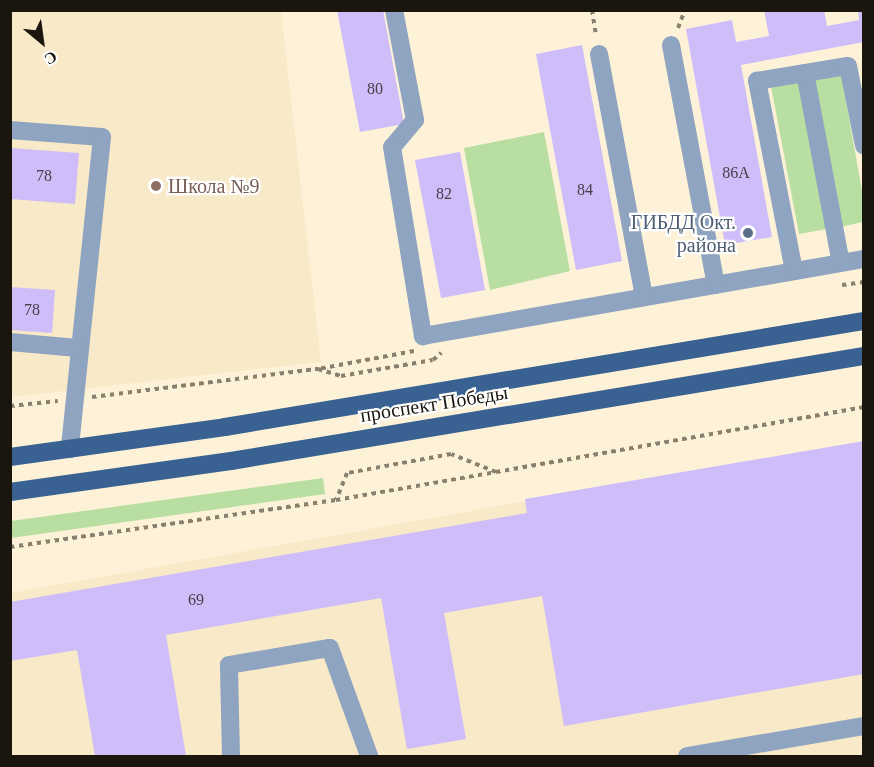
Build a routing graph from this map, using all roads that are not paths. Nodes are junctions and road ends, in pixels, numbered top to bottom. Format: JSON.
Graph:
{"nodes":[{"id":1,"x":394,"y":10,"type":"edge"},
{"id":2,"x":671,"y":45,"type":"dead end"},
{"id":3,"x":599,"y":54,"type":"road end"},
{"id":4,"x":805,"y":73,"type":"junction"},
{"id":5,"x":10,"y":130,"type":"edge"},
{"id":6,"x":864,"y":145,"type":"edge"},
{"id":7,"x":864,"y":259,"type":"edge"},
{"id":8,"x":841,"y":263,"type":"junction"},
{"id":9,"x":794,"y":271,"type":"junction"},
{"id":10,"x":716,"y":285,"type":"junction"},
{"id":11,"x":644,"y":297,"type":"junction"},
{"id":12,"x":864,"y":321,"type":"edge"},
{"id":13,"x":10,"y":342,"type":"edge"},
{"id":14,"x":78,"y":348,"type":"junction"},
{"id":15,"x":864,"y":356,"type":"edge"},
{"id":16,"x":70,"y":449,"type":"junction"},
{"id":17,"x":10,"y":457,"type":"edge"},
{"id":18,"x":10,"y":492,"type":"edge"},
{"id":19,"x":864,"y":726,"type":"edge"},
{"id":20,"x":231,"y":756,"type":"edge"},
{"id":21,"x":369,"y":756,"type":"edge"},
{"id":22,"x":687,"y":756,"type":"edge"}],
"edges":[{"from":1,"to":11,"type":"lane"},
{"from":2,"to":10,"type":"lane"},
{"from":3,"to":11,"type":"lane"},
{"from":4,"to":6,"type":"lane"},
{"from":4,"to":8,"type":"lane"},
{"from":4,"to":9,"type":"lane"},
{"from":5,"to":14,"type":"lane"},
{"from":7,"to":8,"type":"lane"},
{"from":8,"to":9,"type":"lane"},
{"from":9,"to":10,"type":"lane"},
{"from":10,"to":11,"type":"lane"},
{"from":12,"to":16,"type":"main road","name":"проспект Победы"},
{"from":13,"to":14,"type":"lane"},
{"from":14,"to":16,"type":"lane"},
{"from":15,"to":18,"type":"main road","name":"проспект Победы"},
{"from":16,"to":17,"type":"main road","name":"проспект Победы"},
{"from":19,"to":22,"type":"lane"},
{"from":20,"to":21,"type":"lane"}]}
